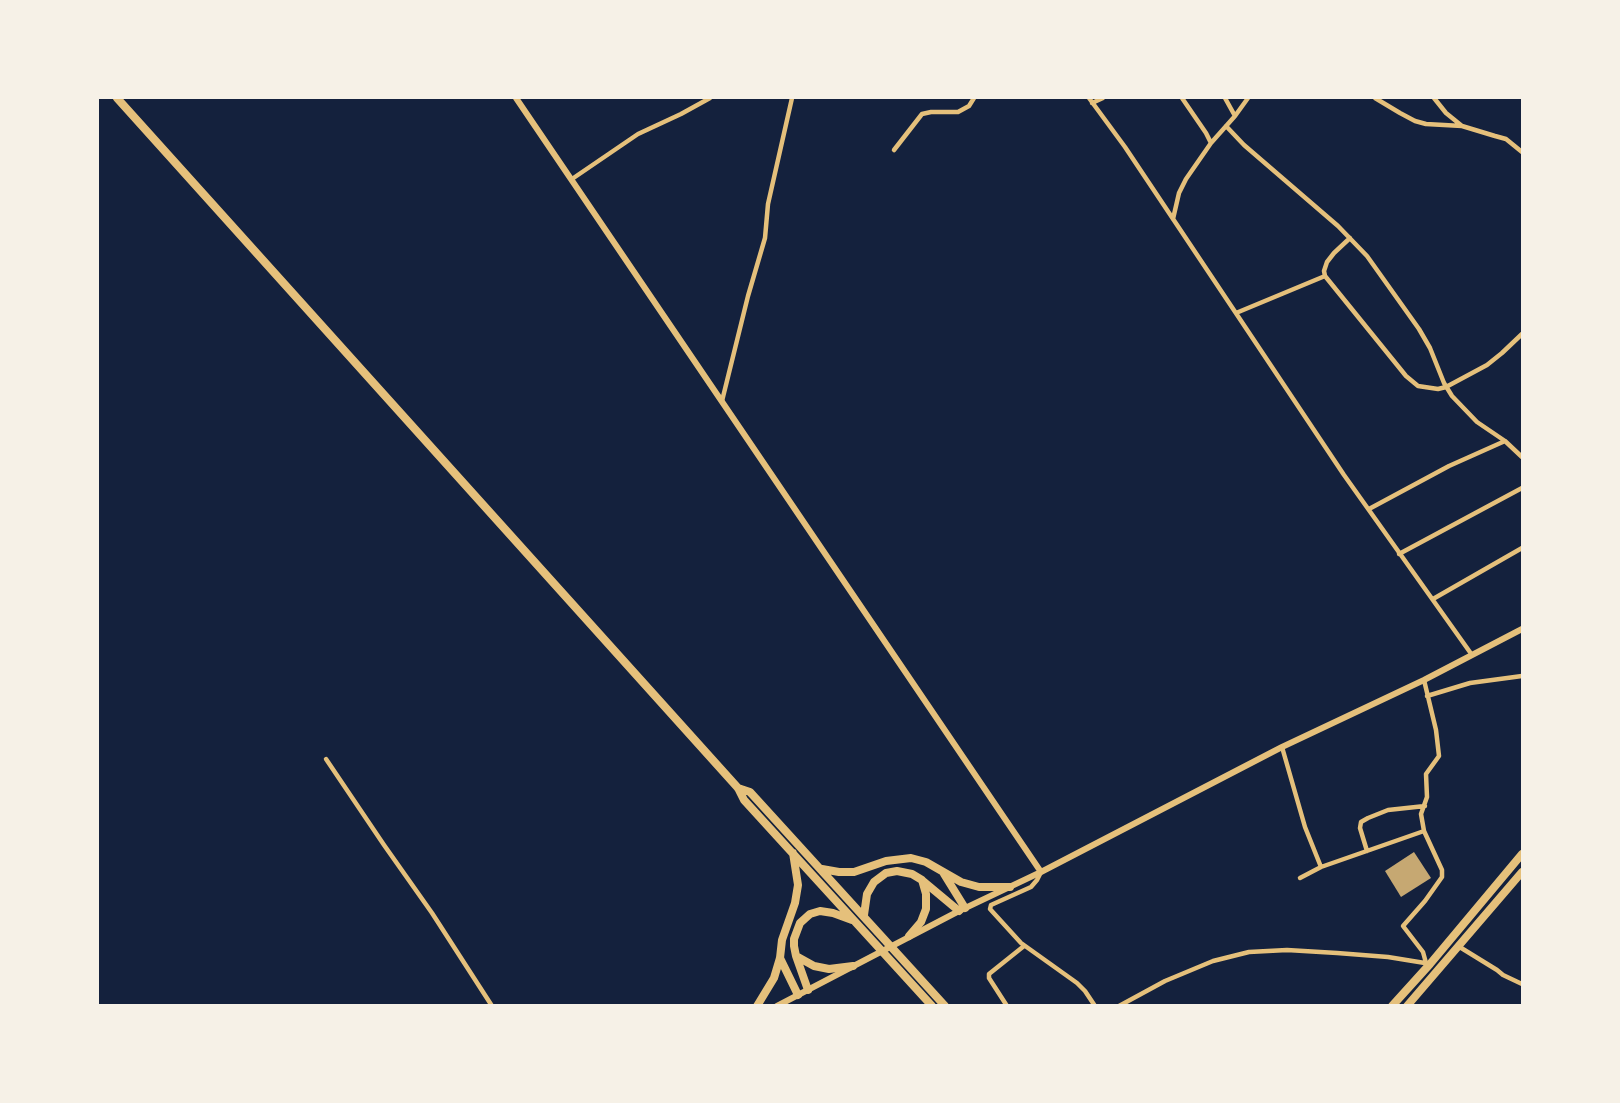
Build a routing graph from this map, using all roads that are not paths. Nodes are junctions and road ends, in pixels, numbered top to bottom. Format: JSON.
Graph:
{"nodes":[{"id":1,"x":117,"y":98,"type":"edge"},
{"id":2,"x":516,"y":98,"type":"edge"},
{"id":3,"x":710,"y":98,"type":"edge"},
{"id":4,"x":792,"y":98,"type":"edge"},
{"id":5,"x":974,"y":98,"type":"edge"},
{"id":6,"x":1089,"y":98,"type":"edge"},
{"id":7,"x":1103,"y":98,"type":"edge"},
{"id":8,"x":1182,"y":98,"type":"edge"},
{"id":9,"x":1225,"y":98,"type":"edge"},
{"id":10,"x":1248,"y":98,"type":"edge"},
{"id":11,"x":1375,"y":98,"type":"edge"},
{"id":12,"x":1434,"y":98,"type":"edge"},
{"id":13,"x":1092,"y":103,"type":"junction"},
{"id":14,"x":1234,"y":116,"type":"junction"},
{"id":15,"x":1226,"y":126,"type":"junction"},
{"id":16,"x":1462,"y":126,"type":"junction"},
{"id":17,"x":1211,"y":143,"type":"junction"},
{"id":18,"x":894,"y":150,"type":"dead end"},
{"id":19,"x":1522,"y":152,"type":"edge"},
{"id":20,"x":572,"y":179,"type":"junction"},
{"id":21,"x":1173,"y":219,"type":"junction"},
{"id":22,"x":1350,"y":238,"type":"junction"},
{"id":23,"x":1325,"y":276,"type":"junction"},
{"id":24,"x":1236,"y":312,"type":"junction"},
{"id":25,"x":1522,"y":334,"type":"edge"},
{"id":26,"x":1446,"y":387,"type":"junction"},
{"id":27,"x":722,"y":401,"type":"junction"},
{"id":28,"x":1505,"y":441,"type":"junction"},
{"id":29,"x":1522,"y":456,"type":"edge"},
{"id":30,"x":1522,"y":488,"type":"edge"},
{"id":31,"x":1369,"y":509,"type":"junction"},
{"id":32,"x":1522,"y":548,"type":"edge"},
{"id":33,"x":1399,"y":554,"type":"junction"},
{"id":34,"x":1433,"y":599,"type":"junction"},
{"id":35,"x":1522,"y":629,"type":"edge"},
{"id":36,"x":1472,"y":655,"type":"junction"},
{"id":37,"x":1522,"y":676,"type":"edge"},
{"id":38,"x":1424,"y":680,"type":"junction"},
{"id":39,"x":1427,"y":696,"type":"junction"},
{"id":40,"x":1282,"y":747,"type":"junction"},
{"id":41,"x":326,"y":759,"type":"dead end"},
{"id":42,"x":738,"y":788,"type":"junction"},
{"id":43,"x":1425,"y":806,"type":"junction"},
{"id":44,"x":1424,"y":831,"type":"junction"},
{"id":45,"x":1367,"y":851,"type":"junction"},
{"id":46,"x":793,"y":852,"type":"junction"},
{"id":47,"x":1522,"y":857,"type":"edge"},
{"id":48,"x":1321,"y":867,"type":"junction"},
{"id":49,"x":821,"y":868,"type":"junction"},
{"id":50,"x":1041,"y":872,"type":"junction"},
{"id":51,"x":1522,"y":872,"type":"edge"},
{"id":52,"x":944,"y":873,"type":"junction"},
{"id":53,"x":1300,"y":878,"type":"dead end"},
{"id":54,"x":922,"y":880,"type":"junction"},
{"id":55,"x":1010,"y":887,"type":"junction"},
{"id":56,"x":962,"y":910,"type":"junction"},
{"id":57,"x":864,"y":915,"type":"junction"},
{"id":58,"x":855,"y":921,"type":"junction"},
{"id":59,"x":909,"y":936,"type":"junction"},
{"id":60,"x":1024,"y":946,"type":"junction"},
{"id":61,"x":1458,"y":946,"type":"junction"},
{"id":62,"x":796,"y":956,"type":"junction"},
{"id":63,"x":780,"y":958,"type":"junction"},
{"id":64,"x":1428,"y":963,"type":"junction"},
{"id":65,"x":853,"y":966,"type":"junction"},
{"id":66,"x":1439,"y":968,"type":"junction"},
{"id":67,"x":1522,"y":984,"type":"edge"},
{"id":68,"x":808,"y":990,"type":"junction"},
{"id":69,"x":798,"y":995,"type":"junction"},
{"id":70,"x":492,"y":1005,"type":"edge"},
{"id":71,"x":757,"y":1005,"type":"edge"},
{"id":72,"x":777,"y":1005,"type":"edge"},
{"id":73,"x":932,"y":1005,"type":"edge"},
{"id":74,"x":945,"y":1005,"type":"edge"},
{"id":75,"x":1007,"y":1005,"type":"edge"},
{"id":76,"x":1095,"y":1005,"type":"edge"},
{"id":77,"x":1119,"y":1005,"type":"edge"},
{"id":78,"x":1392,"y":1005,"type":"edge"},
{"id":79,"x":1407,"y":1005,"type":"edge"}],
"edges":[{"from":1,"to":42,"type":"main road"},
{"from":2,"to":20,"type":"street"},
{"from":3,"to":20,"type":"street"},
{"from":4,"to":27,"type":"street"},
{"from":5,"to":18,"type":"street"},
{"from":6,"to":13,"type":"street"},
{"from":7,"to":13,"type":"street"},
{"from":8,"to":17,"type":"street"},
{"from":9,"to":14,"type":"street"},
{"from":10,"to":14,"type":"street"},
{"from":11,"to":16,"type":"street"},
{"from":12,"to":16,"type":"street"},
{"from":13,"to":21,"type":"street"},
{"from":14,"to":15,"type":"street"},
{"from":15,"to":17,"type":"street"},
{"from":15,"to":22,"type":"street"},
{"from":16,"to":19,"type":"street"},
{"from":17,"to":21,"type":"street"},
{"from":20,"to":27,"type":"street"},
{"from":21,"to":24,"type":"street"},
{"from":22,"to":23,"type":"street"},
{"from":22,"to":26,"type":"street"},
{"from":23,"to":24,"type":"street"},
{"from":23,"to":26,"type":"street"},
{"from":24,"to":31,"type":"street"},
{"from":25,"to":26,"type":"street"},
{"from":26,"to":28,"type":"street"},
{"from":27,"to":50,"type":"street"},
{"from":28,"to":29,"type":"street"},
{"from":28,"to":31,"type":"street"},
{"from":30,"to":33,"type":"street"},
{"from":31,"to":33,"type":"street"},
{"from":32,"to":34,"type":"street"},
{"from":33,"to":34,"type":"street"},
{"from":34,"to":36,"type":"street"},
{"from":35,"to":36,"type":"street"},
{"from":36,"to":38,"type":"street"},
{"from":37,"to":39,"type":"street"},
{"from":38,"to":39,"type":"street"},
{"from":38,"to":40,"type":"street"},
{"from":39,"to":43,"type":"street"},
{"from":40,"to":48,"type":"street"},
{"from":40,"to":50,"type":"street"},
{"from":41,"to":70,"type":"street"},
{"from":42,"to":46,"type":"main road"},
{"from":42,"to":49,"type":"main road"},
{"from":43,"to":44,"type":"street"},
{"from":43,"to":45,"type":"street"},
{"from":44,"to":45,"type":"street"},
{"from":44,"to":64,"type":"street"},
{"from":45,"to":48,"type":"street"},
{"from":46,"to":58,"type":"main road"},
{"from":46,"to":63,"type":"main road"},
{"from":47,"to":64,"type":"main road"},
{"from":48,"to":53,"type":"street"},
{"from":49,"to":52,"type":"main road"},
{"from":49,"to":57,"type":"main road"},
{"from":50,"to":55,"type":"street"},
{"from":50,"to":60,"type":"street"},
{"from":51,"to":61,"type":"main road"},
{"from":52,"to":55,"type":"main road"},
{"from":52,"to":56,"type":"main road"},
{"from":54,"to":56,"type":"main road"},
{"from":54,"to":57,"type":"main road"},
{"from":54,"to":59,"type":"main road"},
{"from":55,"to":56,"type":"street"},
{"from":56,"to":59,"type":"street"},
{"from":57,"to":74,"type":"main road"},
{"from":58,"to":62,"type":"main road"},
{"from":58,"to":73,"type":"main road"},
{"from":59,"to":65,"type":"street"},
{"from":60,"to":75,"type":"street"},
{"from":60,"to":76,"type":"street"},
{"from":61,"to":66,"type":"main road"},
{"from":61,"to":67,"type":"street"},
{"from":62,"to":65,"type":"main road"},
{"from":62,"to":68,"type":"main road"},
{"from":63,"to":69,"type":"main road"},
{"from":63,"to":71,"type":"main road"},
{"from":64,"to":66,"type":"street"},
{"from":64,"to":77,"type":"street"},
{"from":64,"to":78,"type":"main road"},
{"from":65,"to":68,"type":"street"},
{"from":66,"to":79,"type":"main road"},
{"from":68,"to":69,"type":"street"},
{"from":69,"to":72,"type":"street"}]}
